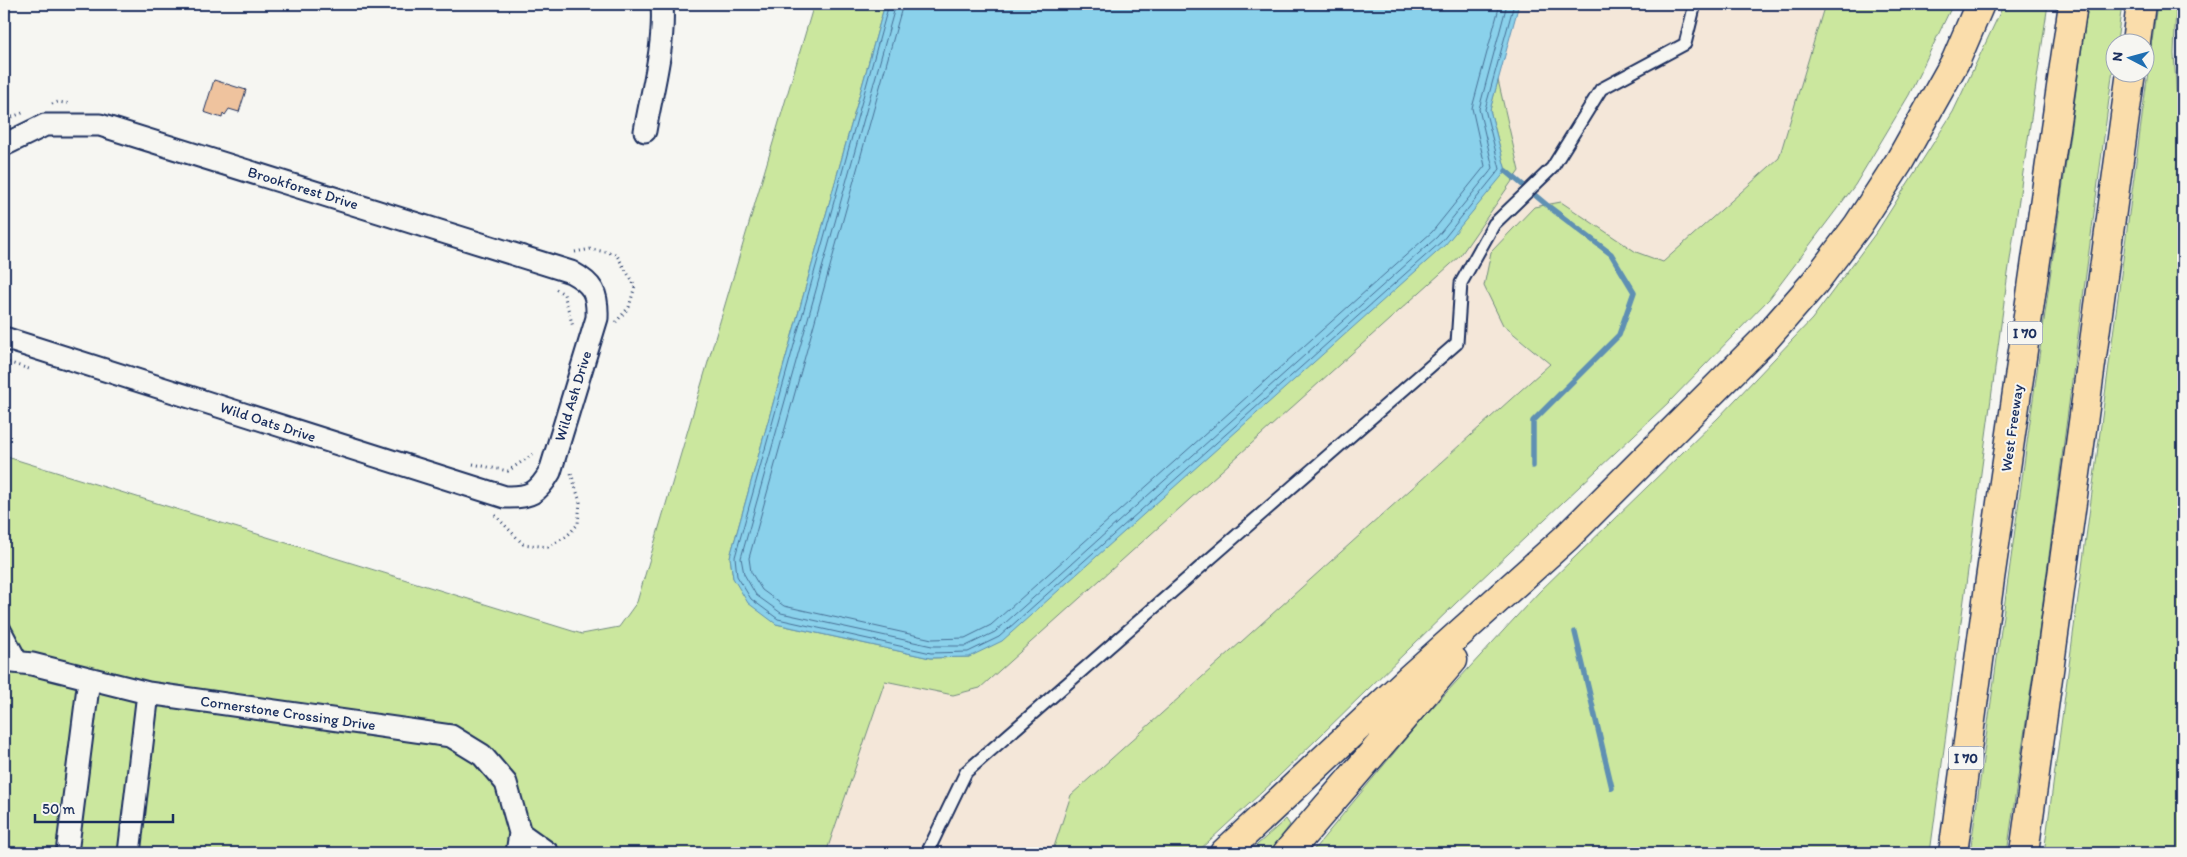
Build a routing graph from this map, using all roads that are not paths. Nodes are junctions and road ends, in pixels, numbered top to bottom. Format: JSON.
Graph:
{"nodes":[{"id":1,"x":662,"y":4,"type":"edge"},
{"id":2,"x":1695,"y":4,"type":"edge"},
{"id":3,"x":1980,"y":4,"type":"edge"},
{"id":4,"x":2073,"y":4,"type":"edge"},
{"id":5,"x":2141,"y":4,"type":"edge"},
{"id":6,"x":2137,"y":32,"type":"edge"},
{"id":7,"x":2131,"y":82,"type":"edge"},
{"id":8,"x":644,"y":131,"type":"dead end"},
{"id":9,"x":4,"y":145,"type":"edge"},
{"id":10,"x":595,"y":292,"type":"joint"},
{"id":11,"x":4,"y":338,"type":"edge"},
{"id":12,"x":533,"y":494,"type":"joint"},
{"id":13,"x":1566,"y":538,"type":"junction"},
{"id":14,"x":4,"y":627,"type":"edge"},
{"id":15,"x":13,"y":662,"type":"edge"},
{"id":16,"x":89,"y":679,"type":"junction"},
{"id":17,"x":148,"y":693,"type":"junction"},
{"id":18,"x":518,"y":843,"type":"edge"},
{"id":19,"x":67,"y":853,"type":"edge"},
{"id":20,"x":129,"y":853,"type":"edge"},
{"id":21,"x":548,"y":853,"type":"edge"},
{"id":22,"x":927,"y":853,"type":"edge"},
{"id":23,"x":1224,"y":853,"type":"edge"},
{"id":24,"x":1287,"y":853,"type":"edge"},
{"id":25,"x":1953,"y":853,"type":"edge"},
{"id":26,"x":2024,"y":853,"type":"edge"}],
"edges":[{"from":1,"to":8,"type":"street"},
{"from":2,"to":22,"type":"lane"},
{"from":3,"to":13,"type":"highway"},
{"from":4,"to":25,"type":"highway","name":"West Freeway","number":"I 70"},
{"from":5,"to":6,"type":"highway"},
{"from":7,"to":26,"type":"highway"},
{"from":9,"to":10,"type":"street","name":"Brookforest Drive"},
{"from":10,"to":12,"type":"street","name":"Wild Ash Drive"},
{"from":11,"to":12,"type":"street","name":"Wild Oats Drive"},
{"from":13,"to":23,"type":"highway"},
{"from":13,"to":24,"type":"highway"},
{"from":14,"to":15,"type":"lane"},
{"from":15,"to":16,"type":"street","name":"Cornerstone Crossing Drive"},
{"from":16,"to":17,"type":"street","name":"Cornerstone Crossing Drive"},
{"from":16,"to":19,"type":"street"},
{"from":17,"to":18,"type":"street","name":"Cornerstone Crossing Drive"},
{"from":17,"to":20,"type":"street"},
{"from":18,"to":21,"type":"street","name":"Cornerstone Crossing Drive"}]}
